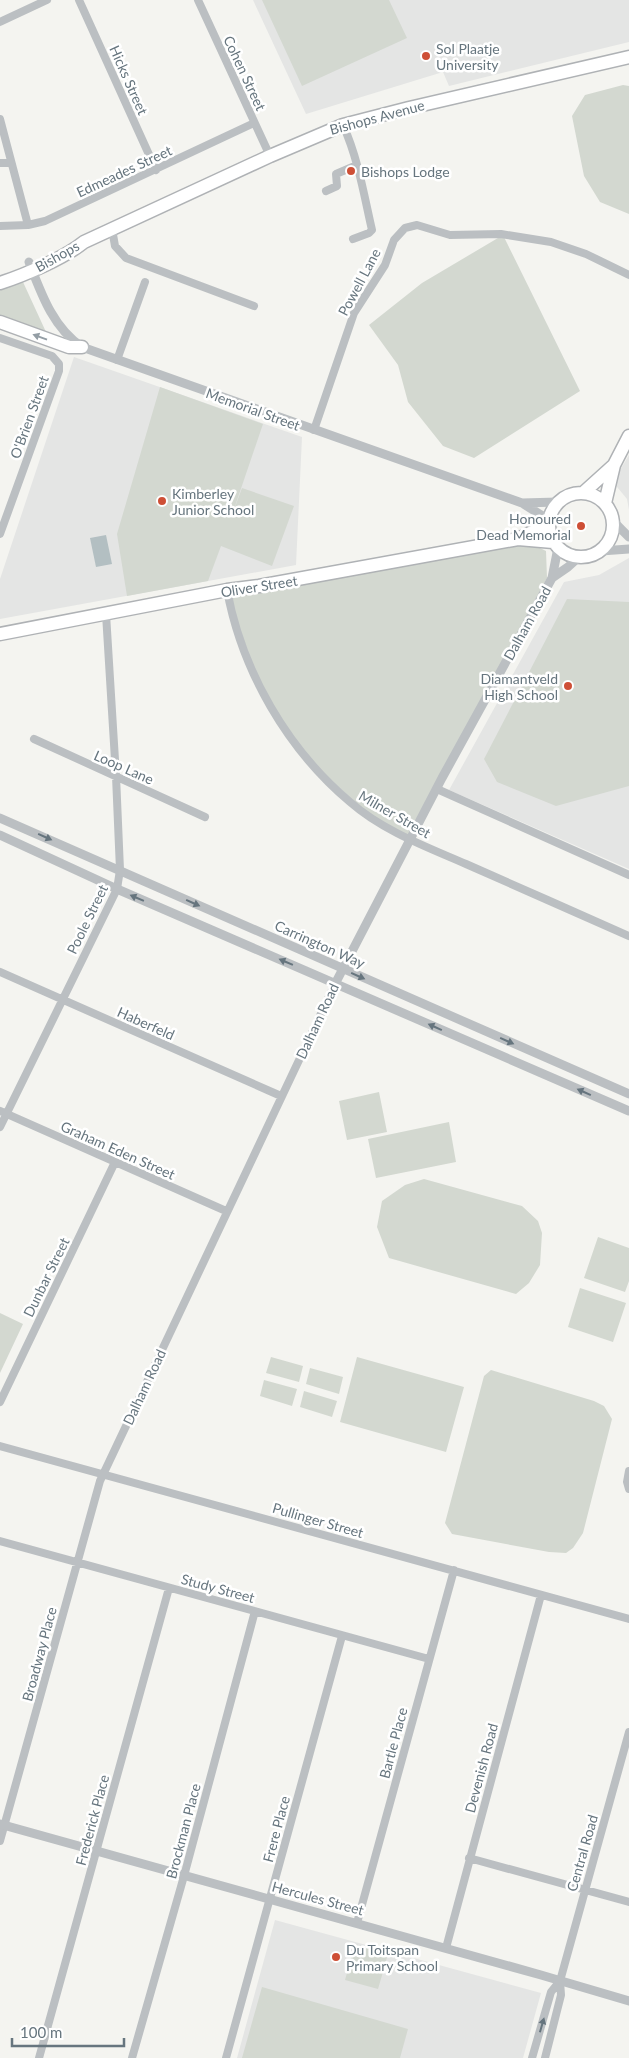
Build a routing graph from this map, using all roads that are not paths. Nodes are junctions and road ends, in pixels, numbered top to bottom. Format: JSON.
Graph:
{"nodes":[{"id":1,"x":47,"y":0,"type":"edge"},
{"id":2,"x":79,"y":0,"type":"edge"},
{"id":3,"x":198,"y":0,"type":"edge"},
{"id":4,"x":0,"y":22,"type":"edge"},
{"id":5,"x":629,"y":57,"type":"edge"},
{"id":6,"x":0,"y":119,"type":"edge"},
{"id":7,"x":254,"y":123,"type":"junction"},
{"id":8,"x":343,"y":125,"type":"junction"},
{"id":9,"x":270,"y":156,"type":"junction"},
{"id":10,"x":11,"y":162,"type":"junction"},
{"id":11,"x":0,"y":163,"type":"edge"},
{"id":12,"x":357,"y":165,"type":"junction"},
{"id":13,"x":156,"y":170,"type":"junction"},
{"id":14,"x":326,"y":192,"type":"dead end"},
{"id":15,"x":28,"y":225,"type":"junction"},
{"id":16,"x":0,"y":226,"type":"edge"},
{"id":17,"x":112,"y":229,"type":"junction"},
{"id":18,"x":353,"y":239,"type":"dead end"},
{"id":19,"x":84,"y":242,"type":"joint"},
{"id":20,"x":25,"y":268,"type":"junction"},
{"id":21,"x":0,"y":274,"type":"edge"},
{"id":22,"x":629,"y":275,"type":"edge"},
{"id":23,"x":145,"y":282,"type":"dead end"},
{"id":24,"x":0,"y":283,"type":"edge"},
{"id":25,"x":254,"y":306,"type":"dead end"},
{"id":26,"x":0,"y":322,"type":"edge"},
{"id":27,"x":0,"y":338,"type":"edge"},
{"id":28,"x":82,"y":347,"type":"junction"},
{"id":29,"x":117,"y":360,"type":"junction"},
{"id":30,"x":314,"y":430,"type":"junction"},
{"id":31,"x":629,"y":436,"type":"edge"},
{"id":32,"x":614,"y":465,"type":"junction"},
{"id":33,"x":583,"y":493,"type":"junction"},
{"id":34,"x":558,"y":502,"type":"junction"},
{"id":35,"x":522,"y":503,"type":"junction"},
{"id":36,"x":605,"y":503,"type":"junction"},
{"id":37,"x":613,"y":521,"type":"junction"},
{"id":38,"x":549,"y":522,"type":"junction"},
{"id":39,"x":0,"y":534,"type":"edge"},
{"id":40,"x":629,"y":537,"type":"edge"},
{"id":41,"x":518,"y":539,"type":"junction"},
{"id":42,"x":556,"y":545,"type":"junction"},
{"id":43,"x":629,"y":549,"type":"edge"},
{"id":44,"x":601,"y":551,"type":"junction"},
{"id":45,"x":578,"y":558,"type":"junction"},
{"id":46,"x":552,"y":578,"type":"junction"},
{"id":47,"x":227,"y":590,"type":"junction"},
{"id":48,"x":106,"y":614,"type":"junction"},
{"id":49,"x":0,"y":634,"type":"edge"},
{"id":50,"x":34,"y":739,"type":"dead end"},
{"id":51,"x":116,"y":776,"type":"junction"},
{"id":52,"x":437,"y":789,"type":"junction"},
{"id":53,"x":205,"y":817,"type":"dead end"},
{"id":54,"x":0,"y":818,"type":"edge"},
{"id":55,"x":0,"y":836,"type":"edge"},
{"id":56,"x":410,"y":840,"type":"junction"},
{"id":57,"x":120,"y":870,"type":"junction"},
{"id":58,"x":629,"y":875,"type":"edge"},
{"id":59,"x":118,"y":890,"type":"junction"},
{"id":60,"x":629,"y":936,"type":"edge"},
{"id":61,"x":342,"y":968,"type":"junction"},
{"id":62,"x":0,"y":972,"type":"edge"},
{"id":63,"x":335,"y":984,"type":"junction"},
{"id":64,"x":62,"y":999,"type":"junction"},
{"id":65,"x":629,"y":1094,"type":"edge"},
{"id":66,"x":281,"y":1096,"type":"junction"},
{"id":67,"x":629,"y":1111,"type":"edge"},
{"id":68,"x":3,"y":1112,"type":"edge"},
{"id":69,"x":0,"y":1127,"type":"edge"},
{"id":70,"x":115,"y":1162,"type":"junction"},
{"id":71,"x":226,"y":1212,"type":"junction"},
{"id":72,"x":0,"y":1402,"type":"edge"},
{"id":73,"x":0,"y":1446,"type":"edge"},
{"id":74,"x":629,"y":1472,"type":"edge"},
{"id":75,"x":103,"y":1474,"type":"junction"},
{"id":76,"x":629,"y":1489,"type":"edge"},
{"id":77,"x":0,"y":1541,"type":"edge"},
{"id":78,"x":77,"y":1561,"type":"junction"},
{"id":79,"x":454,"y":1570,"type":"junction"},
{"id":80,"x":169,"y":1588,"type":"junction"},
{"id":81,"x":541,"y":1595,"type":"junction"},
{"id":82,"x":255,"y":1611,"type":"junction"},
{"id":83,"x":629,"y":1619,"type":"edge"},
{"id":84,"x":342,"y":1636,"type":"junction"},
{"id":85,"x":429,"y":1658,"type":"junction"},
{"id":86,"x":629,"y":1732,"type":"edge"},
{"id":87,"x":2,"y":1824,"type":"edge"},
{"id":88,"x":0,"y":1841,"type":"edge"},
{"id":89,"x":97,"y":1851,"type":"junction"},
{"id":90,"x":469,"y":1858,"type":"junction"},
{"id":91,"x":184,"y":1876,"type":"junction"},
{"id":92,"x":585,"y":1890,"type":"junction"},
{"id":93,"x":270,"y":1899,"type":"junction"},
{"id":94,"x":629,"y":1902,"type":"edge"},
{"id":95,"x":357,"y":1923,"type":"junction"},
{"id":96,"x":446,"y":1948,"type":"junction"},
{"id":97,"x":560,"y":1981,"type":"junction"},
{"id":98,"x":629,"y":2001,"type":"edge"},
{"id":99,"x":135,"y":2057,"type":"edge"},
{"id":100,"x":39,"y":2058,"type":"edge"},
{"id":101,"x":226,"y":2058,"type":"edge"},
{"id":102,"x":532,"y":2058,"type":"edge"},
{"id":103,"x":545,"y":2058,"type":"edge"}],
"edges":[{"from":1,"to":4,"type":"street"},
{"from":2,"to":13,"type":"street","name":"Hicks Street"},
{"from":3,"to":7,"type":"street","name":"Cohen Street"},
{"from":5,"to":8,"type":"highway","name":"Bishops Avenue"},
{"from":6,"to":10,"type":"street"},
{"from":7,"to":9,"type":"street","name":"Cohen Street"},
{"from":7,"to":13,"type":"street","name":"Edmeades Street"},
{"from":8,"to":9,"type":"highway","name":"Bishops Avenue"},
{"from":8,"to":12,"type":"street"},
{"from":9,"to":17,"type":"highway","name":"Bishops Avenue"},
{"from":10,"to":11,"type":"street"},
{"from":10,"to":15,"type":"street"},
{"from":12,"to":14,"type":"street"},
{"from":12,"to":18,"type":"street"},
{"from":13,"to":15,"type":"street","name":"Edmeades Street"},
{"from":15,"to":16,"type":"street","name":"Edmeades Street"},
{"from":17,"to":19,"type":"highway","name":"Bishops Avenue"},
{"from":17,"to":25,"type":"street"},
{"from":19,"to":20,"type":"highway","name":"Bishops"},
{"from":20,"to":21,"type":"highway"},
{"from":20,"to":24,"type":"highway"},
{"from":20,"to":28,"type":"street","name":"Memorial Street"},
{"from":22,"to":30,"type":"street","name":"Powell Lane"},
{"from":23,"to":29,"type":"street"},
{"from":28,"to":26,"type":"highway","one_way":true},
{"from":27,"to":39,"type":"street","name":"O'Brien Street"},
{"from":28,"to":29,"type":"street","name":"Memorial Street"},
{"from":29,"to":30,"type":"street","name":"Memorial Street"},
{"from":30,"to":35,"type":"street","name":"Memorial Street"},
{"from":31,"to":32,"type":"highway"},
{"from":32,"to":33,"type":"highway"},
{"from":32,"to":36,"type":"highway"},
{"from":33,"to":34,"type":"highway"},
{"from":33,"to":36,"type":"highway"},
{"from":34,"to":35,"type":"street","name":"Memorial Street"},
{"from":34,"to":38,"type":"highway"},
{"from":35,"to":38,"type":"street","name":"Memorial Street"},
{"from":36,"to":37,"type":"highway"},
{"from":37,"to":40,"type":"street"},
{"from":37,"to":44,"type":"highway"},
{"from":38,"to":41,"type":"highway","name":"Oliver Street"},
{"from":38,"to":42,"type":"highway"},
{"from":41,"to":42,"type":"highway","name":"Oliver Street"},
{"from":41,"to":47,"type":"highway","name":"Oliver Street"},
{"from":42,"to":45,"type":"highway"},
{"from":42,"to":46,"type":"street","name":"Dalham Road"},
{"from":43,"to":44,"type":"street"},
{"from":44,"to":45,"type":"highway"},
{"from":45,"to":46,"type":"street","name":"Dalham Road"},
{"from":46,"to":52,"type":"street","name":"Dalham Road"},
{"from":47,"to":48,"type":"highway","name":"Oliver Street"},
{"from":47,"to":56,"type":"street","name":"Milner Street"},
{"from":48,"to":49,"type":"highway","name":"Oliver Street"},
{"from":48,"to":51,"type":"street","name":"Poole Street"},
{"from":50,"to":51,"type":"street","name":"Loop Lane"},
{"from":51,"to":53,"type":"street","name":"Loop Lane"},
{"from":51,"to":57,"type":"street","name":"Poole Street"},
{"from":52,"to":56,"type":"street","name":"Dalham Road"},
{"from":52,"to":58,"type":"street"},
{"from":54,"to":57,"type":"street","name":"Carrington Way","one_way":true},
{"from":55,"to":59,"type":"street"},
{"from":56,"to":60,"type":"street","name":"Milner Street"},
{"from":56,"to":61,"type":"street","name":"Dalham Road"},
{"from":57,"to":59,"type":"street","name":"Poole Street"},
{"from":57,"to":61,"type":"street","name":"Carrington Way","one_way":true},
{"from":63,"to":59,"type":"street","one_way":true},
{"from":59,"to":64,"type":"street","name":"Poole Street"},
{"from":61,"to":63,"type":"street","name":"Dalham Road"},
{"from":61,"to":65,"type":"street","name":"Carrington Way","one_way":true},
{"from":62,"to":64,"type":"street","name":"Haberfeld"},
{"from":63,"to":66,"type":"street","name":"Dalham Road"},
{"from":67,"to":63,"type":"street","one_way":true},
{"from":64,"to":66,"type":"street","name":"Haberfeld"},
{"from":64,"to":68,"type":"street","name":"Poole Street"},
{"from":66,"to":71,"type":"street","name":"Dalham Road"},
{"from":68,"to":69,"type":"street","name":"Poole Street"},
{"from":68,"to":70,"type":"street","name":"Graham Eden Street"},
{"from":70,"to":71,"type":"street","name":"Graham Eden Street"},
{"from":70,"to":72,"type":"street","name":"Dunbar Street"},
{"from":71,"to":75,"type":"street","name":"Dalham Road"},
{"from":73,"to":75,"type":"street","name":"Pullinger Street"},
{"from":74,"to":76,"type":"street"},
{"from":75,"to":78,"type":"street","name":"Broadway Place"},
{"from":75,"to":79,"type":"street","name":"Pullinger Street"},
{"from":77,"to":78,"type":"street","name":"Study Street"},
{"from":78,"to":80,"type":"street","name":"Study Street"},
{"from":78,"to":87,"type":"street","name":"Broadway Place"},
{"from":79,"to":81,"type":"street","name":"Pullinger Street"},
{"from":79,"to":85,"type":"street","name":"Bartle Place"},
{"from":80,"to":82,"type":"street","name":"Study Street"},
{"from":80,"to":89,"type":"street","name":"Frederick Place"},
{"from":81,"to":83,"type":"street","name":"Pullinger Street"},
{"from":81,"to":90,"type":"street","name":"Devenish Road"},
{"from":82,"to":84,"type":"street","name":"Study Street"},
{"from":82,"to":91,"type":"street","name":"Brockman Place"},
{"from":84,"to":85,"type":"street","name":"Study Street"},
{"from":84,"to":93,"type":"street","name":"Frere Place"},
{"from":85,"to":95,"type":"street","name":"Bartle Place"},
{"from":86,"to":92,"type":"street","name":"Central Road"},
{"from":87,"to":88,"type":"street","name":"Broadway Place"},
{"from":87,"to":89,"type":"street","name":"Hercules Street"},
{"from":89,"to":91,"type":"street","name":"Hercules Street"},
{"from":89,"to":100,"type":"street","name":"Frederick Place"},
{"from":90,"to":92,"type":"street"},
{"from":90,"to":96,"type":"street","name":"Devenish Road"},
{"from":91,"to":93,"type":"street","name":"Hercules Street"},
{"from":91,"to":99,"type":"street","name":"Brockman Place"},
{"from":92,"to":94,"type":"street"},
{"from":92,"to":97,"type":"street","name":"Central Road"},
{"from":93,"to":95,"type":"street","name":"Hercules Street"},
{"from":93,"to":101,"type":"street","name":"Frere Place"},
{"from":95,"to":96,"type":"street","name":"Hercules Street"},
{"from":96,"to":97,"type":"street","name":"Hercules Street"},
{"from":97,"to":98,"type":"street","name":"Hercules Street"},
{"from":102,"to":97,"type":"street","name":"Central Road","one_way":true},
{"from":97,"to":103,"type":"street","name":"Central Road"}]}
